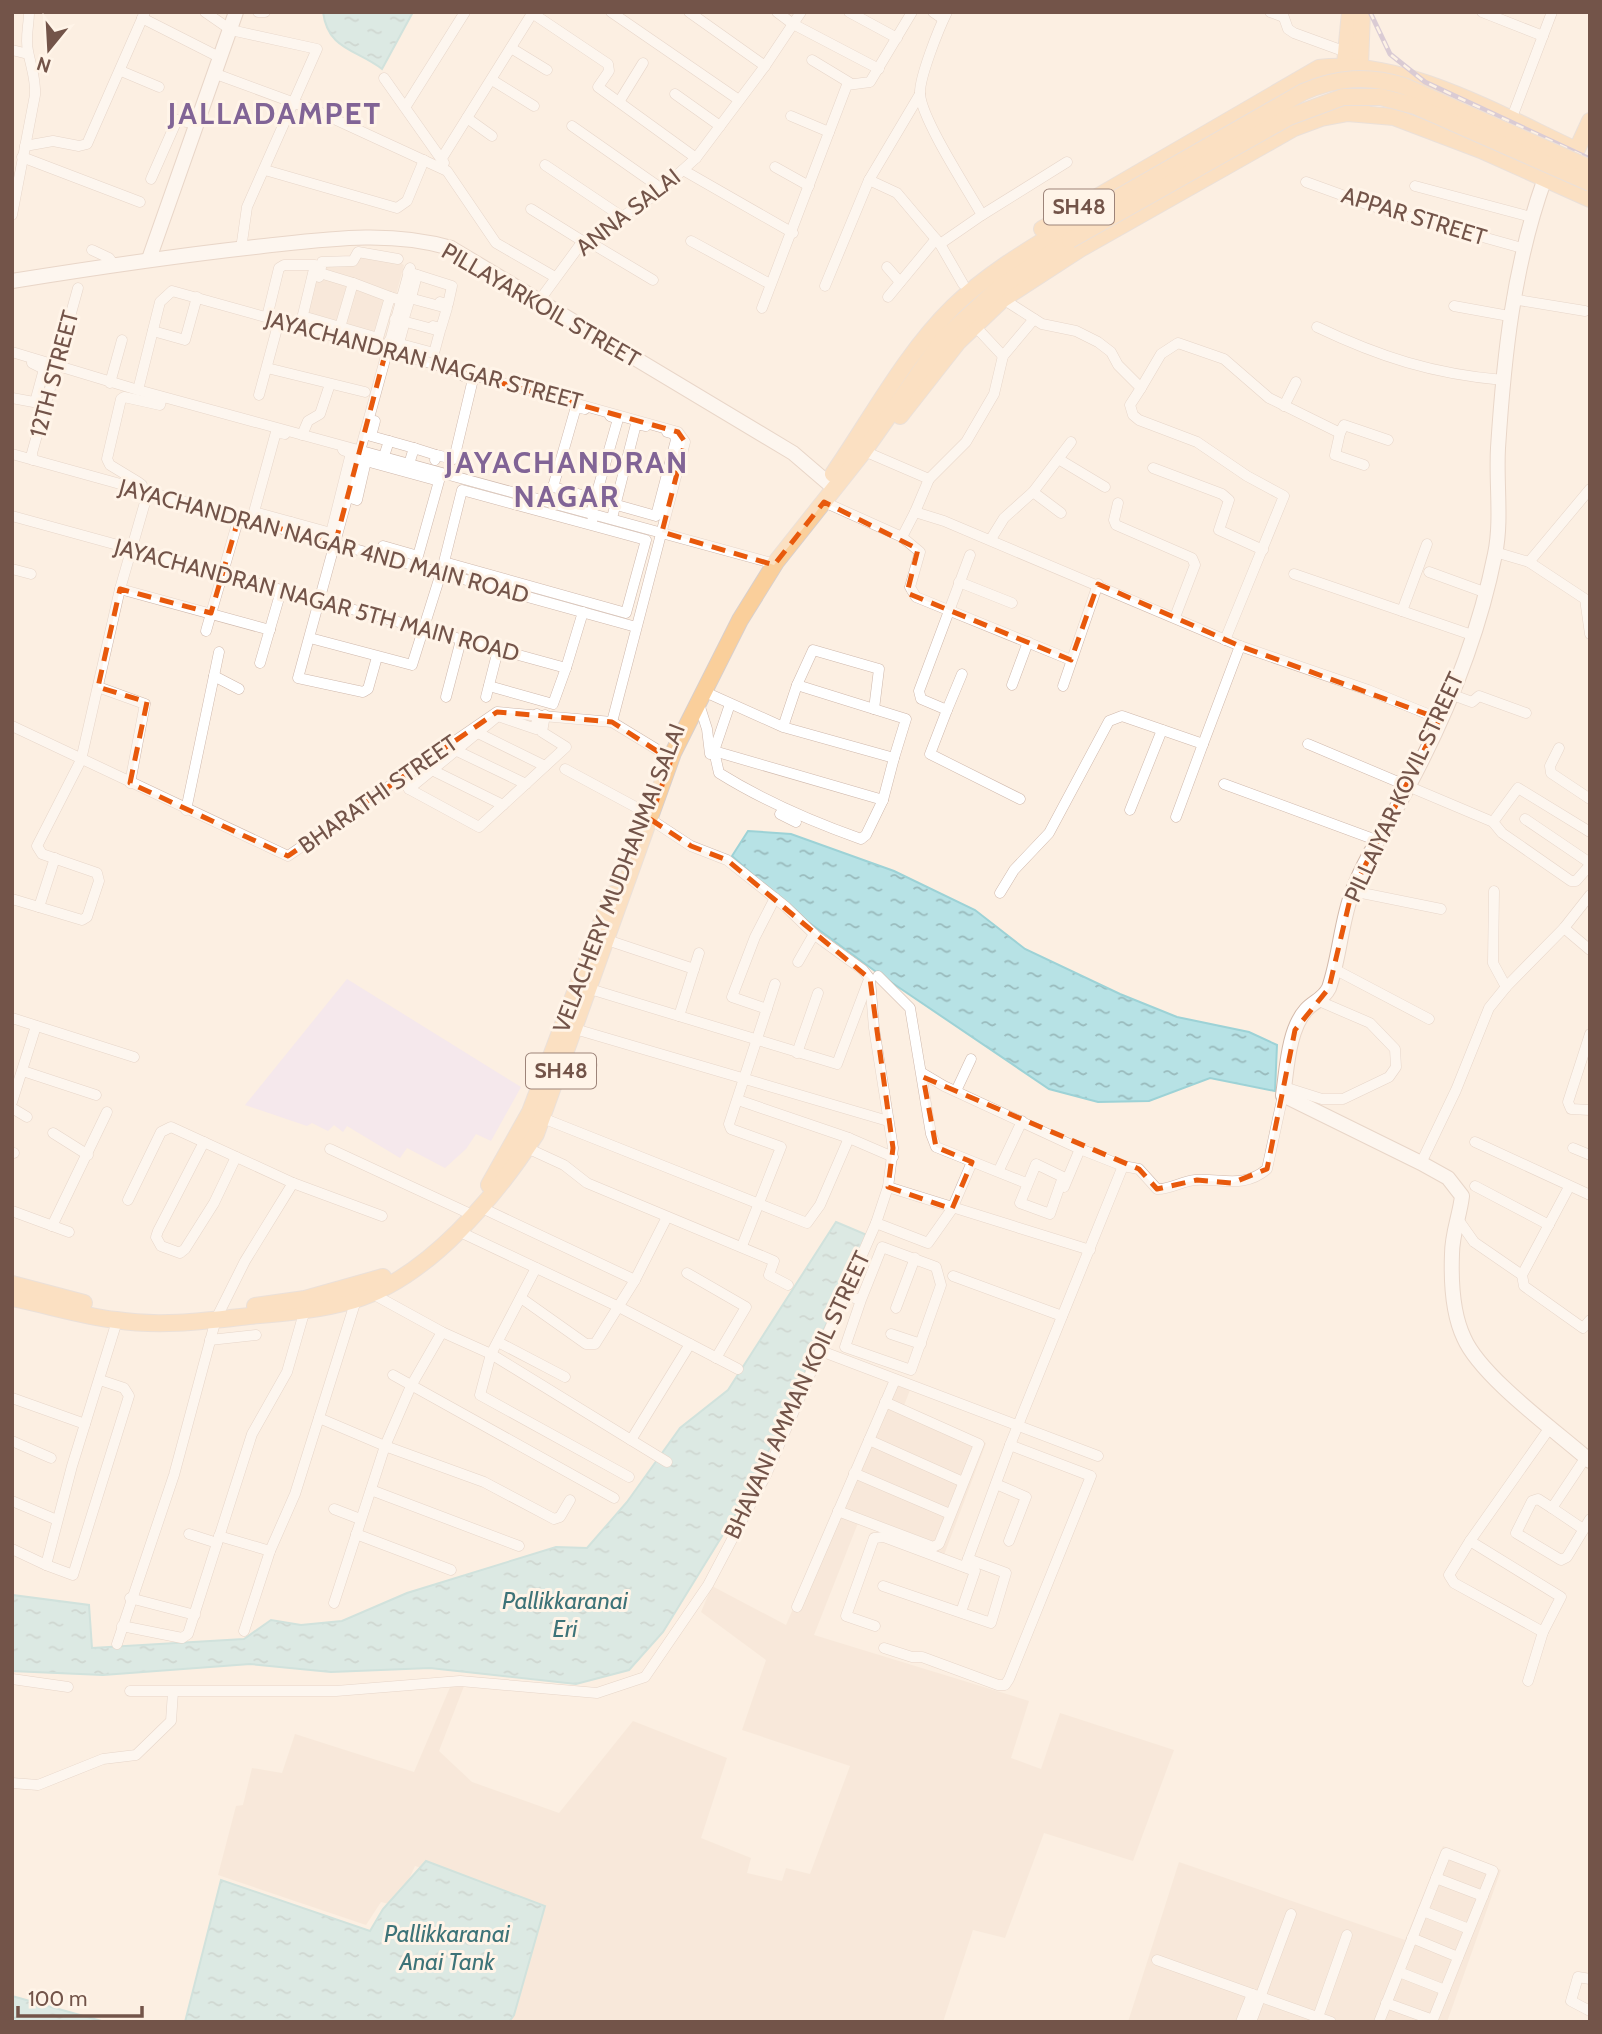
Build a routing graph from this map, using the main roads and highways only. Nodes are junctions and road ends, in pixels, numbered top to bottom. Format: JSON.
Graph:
{"nodes":[{"id":1,"x":1350,"y":12,"type":"edge"},
{"id":2,"x":1363,"y":12,"type":"edge"},
{"id":3,"x":1350,"y":61,"type":"junction"},
{"id":4,"x":1456,"y":97,"type":"junction"},
{"id":5,"x":1355,"y":113,"type":"junction"},
{"id":6,"x":1590,"y":121,"type":"edge"},
{"id":7,"x":1440,"y":134,"type":"junction"},
{"id":8,"x":1576,"y":150,"type":"junction"},
{"id":9,"x":1590,"y":167,"type":"edge"},
{"id":10,"x":1580,"y":190,"type":"edge"},
{"id":11,"x":1066,"y":234,"type":"junction"},
{"id":12,"x":871,"y":419,"type":"junction"},
{"id":13,"x":869,"y":444,"type":"junction"},
{"id":14,"x":844,"y":468,"type":"junction"},
{"id":15,"x":736,"y":618,"type":"junction"},
{"id":16,"x":667,"y":757,"type":"junction"},
{"id":17,"x":646,"y":815,"type":"junction"},
{"id":18,"x":536,"y":1115,"type":"junction"},
{"id":19,"x":12,"y":1284,"type":"edge"},
{"id":20,"x":12,"y":1298,"type":"edge"},
{"id":21,"x":306,"y":1305,"type":"junction"},
{"id":22,"x":219,"y":1315,"type":"junction"}],
"edges":[{"from":1,"to":3,"type":"main road"},
{"from":2,"to":3,"type":"main road"},
{"from":3,"to":4,"type":"main road","number":"SH48"},
{"from":3,"to":5,"type":"main road"},
{"from":3,"to":12,"type":"main road","number":"SH48"},
{"from":4,"to":7,"type":"main road"},
{"from":4,"to":8,"type":"main road","number":"SH48"},
{"from":5,"to":7,"type":"main road","number":"SH48"},
{"from":5,"to":13,"type":"main road","number":"SH48"},
{"from":6,"to":8,"type":"main road"},
{"from":7,"to":10,"type":"main road","number":"SH48"},
{"from":8,"to":10,"type":"main road"},
{"from":9,"to":10,"type":"main road"},
{"from":9,"to":11,"type":"main road","bridge":true},
{"from":10,"to":11,"type":"main road","bridge":true},
{"from":11,"to":12,"type":"main road"},
{"from":11,"to":13,"type":"main road"},
{"from":12,"to":14,"type":"main road"},
{"from":13,"to":14,"type":"main road"},
{"from":14,"to":15,"type":"main road","name":"VELACHERY MUDHANMAI SALAI","number":"SH48"},
{"from":14,"to":15,"type":"main road","name":"VELACHERY MUDHANMAI SALAI","number":"SH48"},
{"from":15,"to":16,"type":"main road","name":"VELACHERY MUDHANMAI SALAI","number":"SH48"},
{"from":15,"to":16,"type":"main road","name":"VELACHERY MUDHANMAI SALAI","number":"SH48"},
{"from":16,"to":17,"type":"main road","name":"VELACHERY MUDHANMAI SALAI","number":"SH48"},
{"from":17,"to":18,"type":"main road","name":"VELACHERY MUDHANMAI SALAI","number":"SH48"},
{"from":17,"to":18,"type":"main road","name":"VELACHERY MUDHANMAI SALAI","number":"SH48"},
{"from":18,"to":21,"type":"main road","name":"VELACHERY MUDHANMAI SALAI","number":"SH48"},
{"from":18,"to":21,"type":"main road","name":"VELACHERY MUDHANMAI SALAI","number":"SH48"},
{"from":19,"to":22,"type":"main road","name":"VELACHERY MUDHANMAI SALAI","number":"SH48"},
{"from":20,"to":22,"type":"main road","name":"VELACHERY MUDHANMAI SALAI","number":"SH48"},
{"from":21,"to":22,"type":"main road","name":"VELACHERY MUDHANMAI SALAI","number":"SH48"}]}
